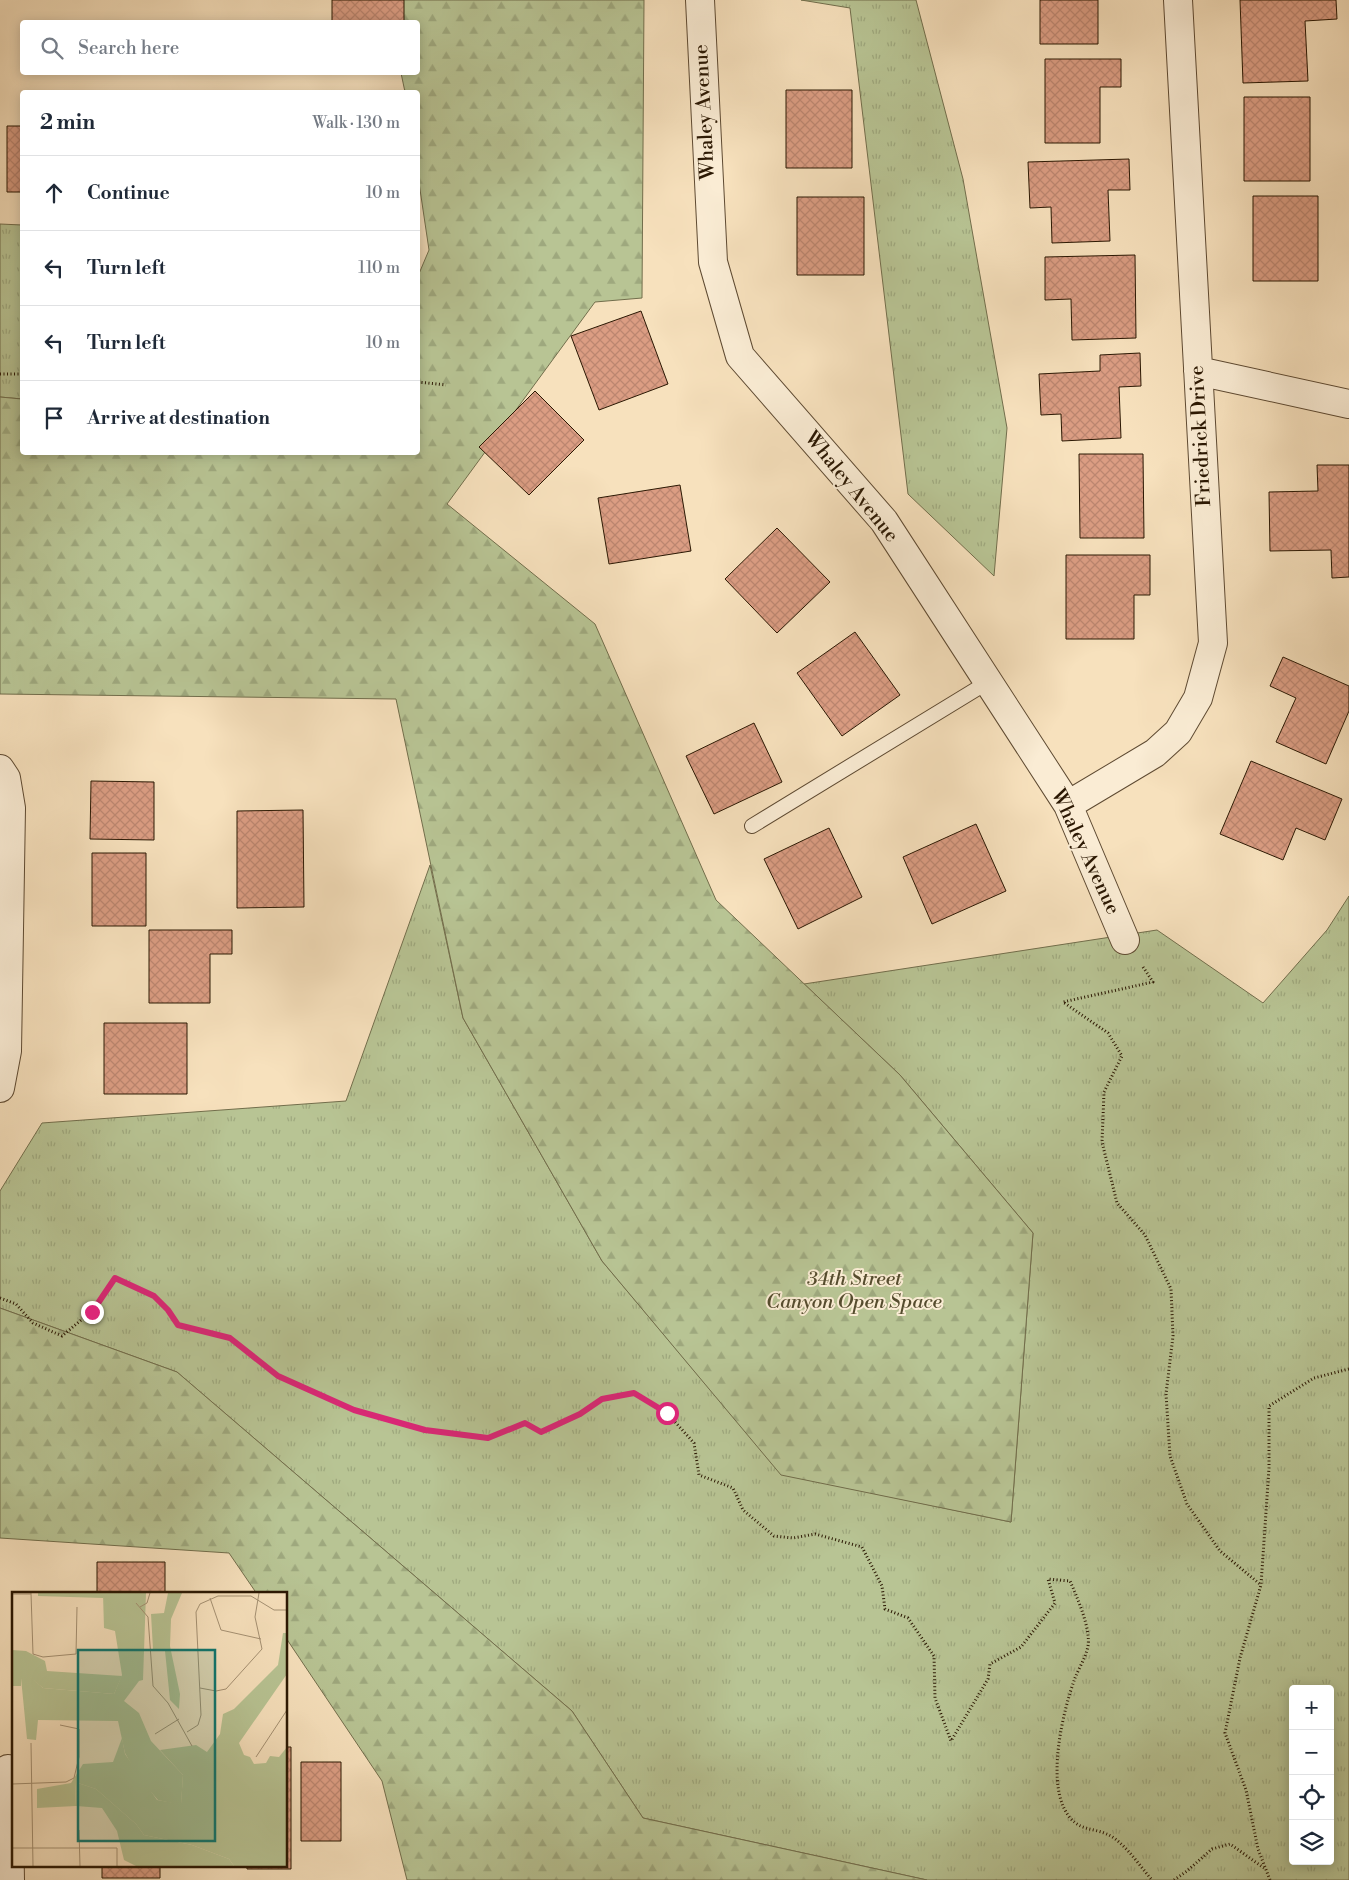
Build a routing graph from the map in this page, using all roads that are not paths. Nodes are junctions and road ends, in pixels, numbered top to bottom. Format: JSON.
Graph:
{"nodes":[{"id":1,"x":700,"y":0,"type":"edge"},
{"id":2,"x":1178,"y":0,"type":"edge"},
{"id":3,"x":1198,"y":371,"type":"junction"},
{"id":4,"x":1349,"y":404,"type":"edge"},
{"id":5,"x":988,"y":682,"type":"junction"},
{"id":6,"x":0,"y":770,"type":"edge"},
{"id":7,"x":1068,"y":805,"type":"junction"},
{"id":8,"x":752,"y":826,"type":"dead end"},
{"id":9,"x":1125,"y":940,"type":"road end"},
{"id":10,"x":0,"y":1088,"type":"edge"},
{"id":11,"x":8,"y":1769,"type":"dead end"},
{"id":12,"x":10,"y":1880,"type":"edge"}],
"edges":[{"from":1,"to":5,"type":"street","name":"Whaley Avenue"},
{"from":2,"to":3,"type":"street","name":"Friedrick Drive"},
{"from":3,"to":4,"type":"street"},
{"from":3,"to":7,"type":"street","name":"Friedrick Drive"},
{"from":5,"to":7,"type":"street","name":"Whaley Avenue"},
{"from":5,"to":8,"type":"lane"},
{"from":6,"to":10,"type":"street"},
{"from":7,"to":9,"type":"street","name":"Whaley Avenue"},
{"from":11,"to":12,"type":"street"}]}
